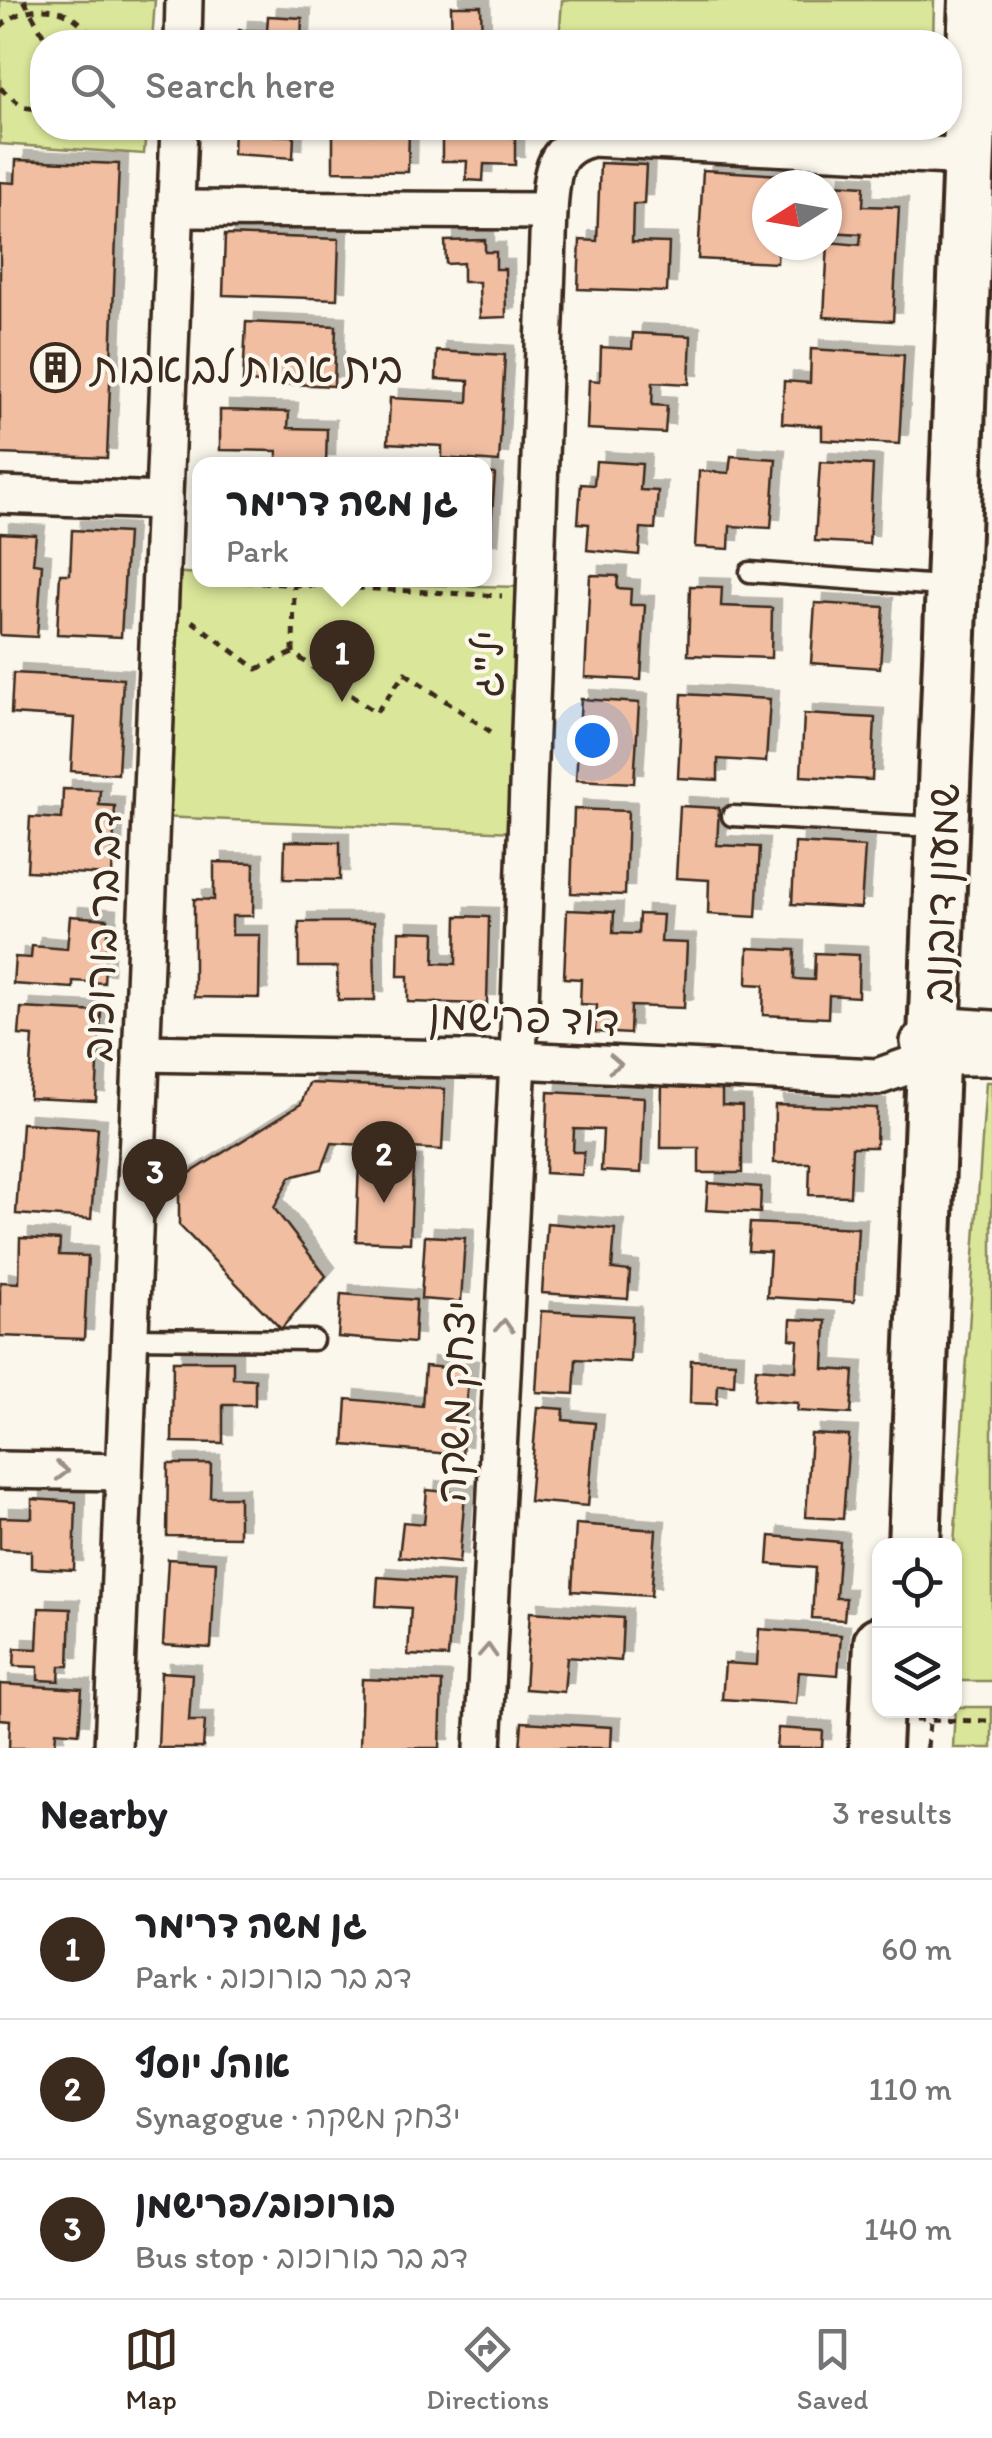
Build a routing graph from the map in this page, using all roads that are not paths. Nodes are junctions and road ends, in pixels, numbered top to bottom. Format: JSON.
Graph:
{"nodes":[{"id":1,"x":184,"y":0,"type":"edge"},
{"id":2,"x":946,"y":0,"type":"edge"},
{"id":3,"x":975,"y":0,"type":"edge"},
{"id":4,"x":183,"y":30,"type":"edge"},
{"id":5,"x":945,"y":30,"type":"edge"},
{"id":6,"x":962,"y":138,"type":"edge"},
{"id":7,"x":179,"y":140,"type":"edge"},
{"id":8,"x":584,"y":140,"type":"edge"},
{"id":9,"x":659,"y":140,"type":"edge"},
{"id":10,"x":961,"y":149,"type":"edge"},
{"id":11,"x":176,"y":209,"type":"junction"},
{"id":12,"x":548,"y":211,"type":"junction"},
{"id":13,"x":0,"y":495,"type":"edge"},
{"id":14,"x":164,"y":501,"type":"junction"},
{"id":15,"x":750,"y":572,"type":"dead end"},
{"id":16,"x":927,"y":585,"type":"junction"},
{"id":17,"x":732,"y":816,"type":"dead end"},
{"id":18,"x":915,"y":826,"type":"junction"},
{"id":19,"x":992,"y":1030,"type":"edge"},
{"id":20,"x":924,"y":1050,"type":"junction"},
{"id":21,"x":141,"y":1052,"type":"junction"},
{"id":22,"x":992,"y":1057,"type":"edge"},
{"id":23,"x":518,"y":1060,"type":"junction"},
{"id":24,"x":130,"y":1338,"type":"junction"},
{"id":25,"x":313,"y":1340,"type":"dead end"},
{"id":26,"x":0,"y":1470,"type":"edge"},
{"id":27,"x":124,"y":1472,"type":"junction"},
{"id":28,"x":884,"y":1538,"type":"edge"},
{"id":29,"x":914,"y":1538,"type":"edge"},
{"id":30,"x":113,"y":1748,"type":"edge"},
{"id":31,"x":483,"y":1748,"type":"edge"}],
"edges":[{"from":1,"to":4,"type":"street"},
{"from":2,"to":5,"type":"street"},
{"from":3,"to":6,"type":"street","name":"שמעון דובנוב"},
{"from":7,"to":11,"type":"street","name":"דב בר בורוכוב"},
{"from":8,"to":12,"type":"street","name":"יל\"ג"},
{"from":9,"to":10,"type":"street","name":"יל\"ג"},
{"from":10,"to":16,"type":"street","name":"שמעון דובנוב"},
{"from":10,"to":20,"type":"street","name":"שמעון דובנוב"},
{"from":11,"to":12,"type":"street"},
{"from":11,"to":14,"type":"street","name":"דב בר בורוכוב"},
{"from":12,"to":23,"type":"street","name":"יל\"ג"},
{"from":13,"to":14,"type":"street"},
{"from":14,"to":21,"type":"street","name":"דב בר בורוכוב"},
{"from":15,"to":16,"type":"lane"},
{"from":16,"to":18,"type":"street","name":"שמעון דובנוב"},
{"from":17,"to":18,"type":"lane"},
{"from":18,"to":20,"type":"street","name":"שמעון דובנוב"},
{"from":19,"to":20,"type":"street","name":"דוד פרישמן"},
{"from":20,"to":22,"type":"street","name":"דוד פרישמן"},
{"from":23,"to":20,"type":"street","name":"דוד פרישמן","one_way":true},
{"from":20,"to":28,"type":"street","name":"שמעון דובנוב"},
{"from":20,"to":29,"type":"street","name":"שמעון דובנוב"},
{"from":21,"to":23,"type":"street","name":"דוד פרישמן"},
{"from":21,"to":24,"type":"street","name":"דב בר בורוכוב"},
{"from":31,"to":23,"type":"street","name":"יצחק משקה","one_way":true},
{"from":24,"to":25,"type":"lane"},
{"from":24,"to":27,"type":"street","name":"דב בר בורוכוב"},
{"from":26,"to":27,"type":"street","one_way":true},
{"from":27,"to":30,"type":"street","name":"דב בר בורוכוב"}]}
